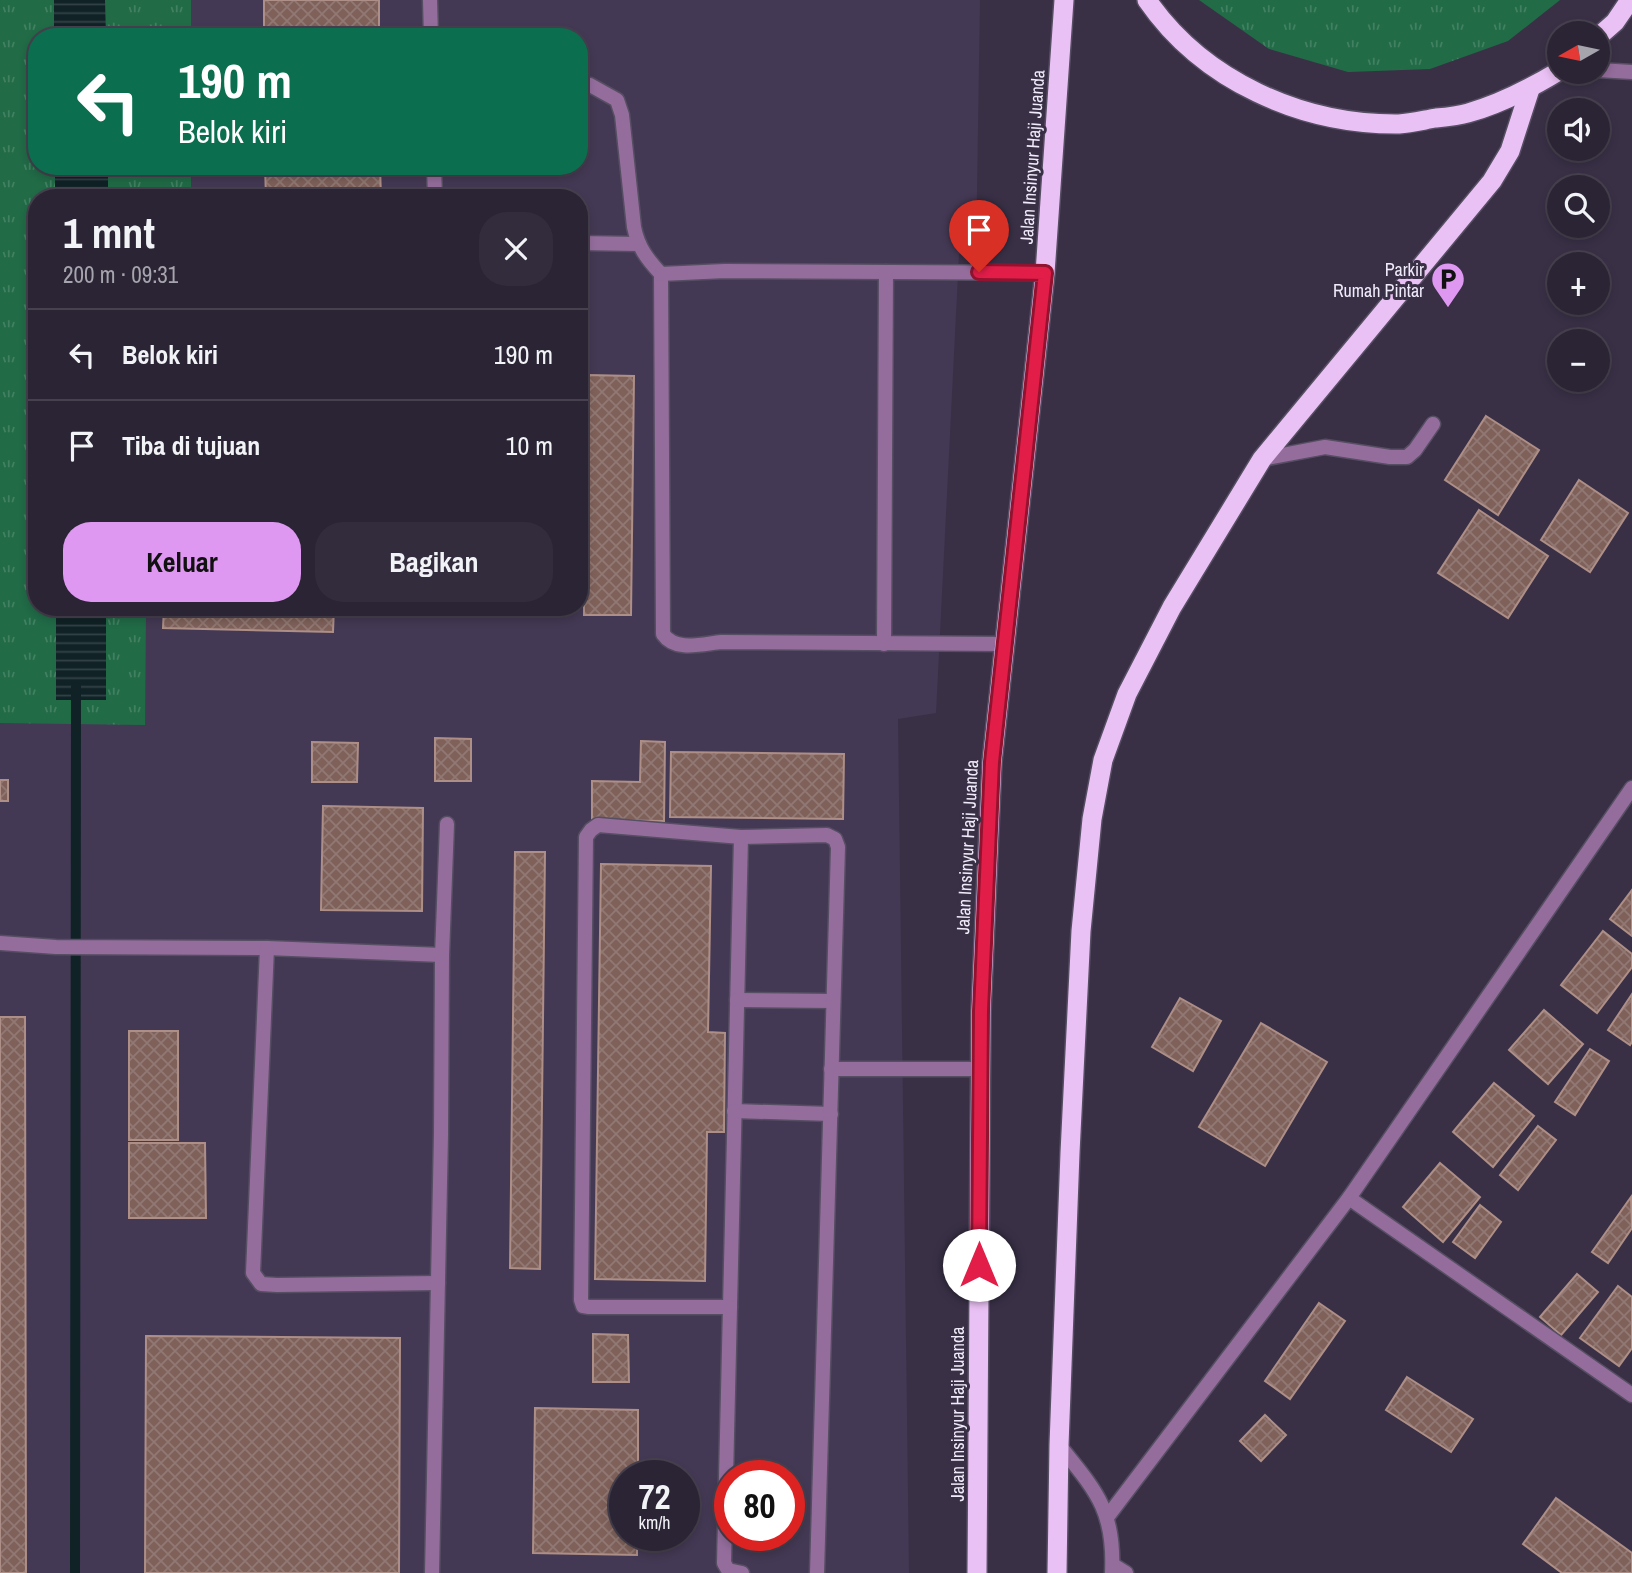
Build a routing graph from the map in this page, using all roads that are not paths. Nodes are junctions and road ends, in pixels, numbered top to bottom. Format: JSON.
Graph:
{"nodes":[{"id":1,"x":430,"y":0,"type":"edge"},
{"id":2,"x":1063,"y":0,"type":"edge"},
{"id":3,"x":1147,"y":0,"type":"edge"},
{"id":4,"x":1630,"y":0,"type":"edge"},
{"id":5,"x":1610,"y":26,"type":"edge"},
{"id":6,"x":431,"y":28,"type":"edge"},
{"id":7,"x":1610,"y":71,"type":"edge"},
{"id":8,"x":1632,"y":72,"type":"edge"},
{"id":9,"x":1547,"y":78,"type":"edge"},
{"id":10,"x":588,"y":86,"type":"edge"},
{"id":11,"x":1530,"y":89,"type":"junction"},
{"id":12,"x":588,"y":243,"type":"edge"},
{"id":13,"x":638,"y":244,"type":"junction"},
{"id":14,"x":886,"y":272,"type":"junction"},
{"id":15,"x":1045,"y":273,"type":"junction"},
{"id":16,"x":661,"y":274,"type":"junction"},
{"id":17,"x":1433,"y":424,"type":"dead end"},
{"id":18,"x":1262,"y":459,"type":"junction"},
{"id":19,"x":884,"y":643,"type":"junction"},
{"id":20,"x":1005,"y":644,"type":"junction"},
{"id":21,"x":1632,"y":788,"type":"edge"},
{"id":22,"x":447,"y":824,"type":"dead end"},
{"id":23,"x":741,"y":838,"type":"junction"},
{"id":24,"x":0,"y":943,"type":"edge"},
{"id":25,"x":267,"y":948,"type":"junction"},
{"id":26,"x":442,"y":955,"type":"junction"},
{"id":27,"x":737,"y":1000,"type":"junction"},
{"id":28,"x":832,"y":1001,"type":"junction"},
{"id":29,"x":831,"y":1069,"type":"junction"},
{"id":30,"x":981,"y":1069,"type":"junction"},
{"id":31,"x":734,"y":1111,"type":"junction"},
{"id":32,"x":831,"y":1114,"type":"junction"},
{"id":33,"x":1349,"y":1198,"type":"junction"},
{"id":34,"x":438,"y":1283,"type":"junction"},
{"id":35,"x":730,"y":1307,"type":"junction"},
{"id":36,"x":1632,"y":1395,"type":"edge"},
{"id":37,"x":1059,"y":1445,"type":"junction"},
{"id":38,"x":1108,"y":1516,"type":"junction"},
{"id":39,"x":1112,"y":1569,"type":"edge"},
{"id":40,"x":432,"y":1573,"type":"edge"},
{"id":41,"x":742,"y":1573,"type":"edge"},
{"id":42,"x":817,"y":1573,"type":"edge"},
{"id":43,"x":977,"y":1573,"type":"edge"},
{"id":44,"x":1057,"y":1573,"type":"edge"},
{"id":45,"x":1126,"y":1573,"type":"edge"}],
"edges":[{"from":1,"to":6,"type":"street"},
{"from":2,"to":15,"type":"highway","name":"Jalan Insinyur Haji Juanda"},
{"from":3,"to":11,"type":"highway"},
{"from":4,"to":5,"type":"highway"},
{"from":7,"to":8,"type":"street"},
{"from":9,"to":11,"type":"highway"},
{"from":10,"to":13,"type":"street"},
{"from":11,"to":18,"type":"highway"},
{"from":12,"to":13,"type":"street"},
{"from":13,"to":16,"type":"street"},
{"from":14,"to":15,"type":"street"},
{"from":14,"to":16,"type":"street"},
{"from":14,"to":19,"type":"street"},
{"from":15,"to":20,"type":"highway","name":"Jalan Insinyur Haji Juanda"},
{"from":16,"to":19,"type":"street"},
{"from":17,"to":18,"type":"street"},
{"from":18,"to":37,"type":"highway"},
{"from":19,"to":20,"type":"street"},
{"from":20,"to":30,"type":"highway","name":"Jalan Insinyur Haji Juanda"},
{"from":21,"to":33,"type":"street"},
{"from":22,"to":26,"type":"street"},
{"from":23,"to":27,"type":"street"},
{"from":23,"to":28,"type":"street"},
{"from":23,"to":35,"type":"street"},
{"from":24,"to":25,"type":"street"},
{"from":25,"to":26,"type":"street"},
{"from":25,"to":34,"type":"street"},
{"from":26,"to":34,"type":"street"},
{"from":27,"to":28,"type":"street"},
{"from":27,"to":31,"type":"street"},
{"from":28,"to":29,"type":"street"},
{"from":29,"to":30,"type":"street"},
{"from":29,"to":32,"type":"street"},
{"from":30,"to":43,"type":"highway","name":"Jalan Insinyur Haji Juanda"},
{"from":31,"to":32,"type":"street"},
{"from":31,"to":35,"type":"street"},
{"from":32,"to":42,"type":"street"},
{"from":33,"to":36,"type":"street"},
{"from":33,"to":38,"type":"street"},
{"from":34,"to":40,"type":"street"},
{"from":35,"to":41,"type":"street"},
{"from":37,"to":38,"type":"street"},
{"from":37,"to":44,"type":"highway"},
{"from":38,"to":39,"type":"street"},
{"from":39,"to":45,"type":"street"}]}
